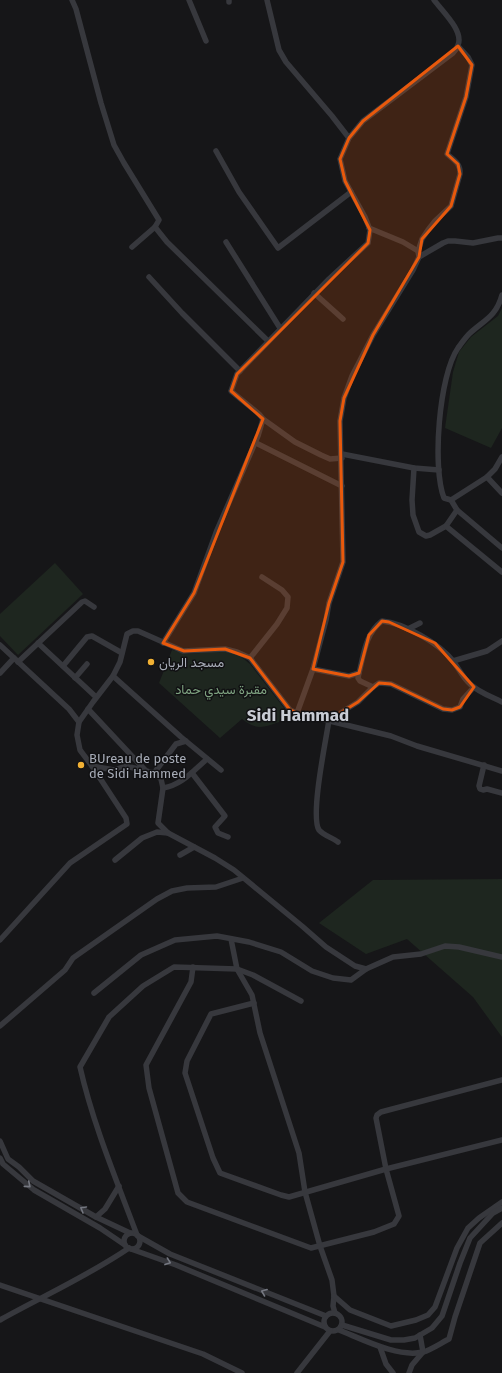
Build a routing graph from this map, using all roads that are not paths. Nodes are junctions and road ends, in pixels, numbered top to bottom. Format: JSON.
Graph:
{"nodes":[{"id":1,"x":72,"y":0,"type":"edge"},
{"id":2,"x":189,"y":0,"type":"edge"},
{"id":3,"x":267,"y":0,"type":"edge"},
{"id":4,"x":434,"y":0,"type":"edge"},
{"id":5,"x":206,"y":41,"type":"dead end"},
{"id":6,"x":458,"y":46,"type":"junction"},
{"id":7,"x":349,"y":138,"type":"junction"},
{"id":8,"x":216,"y":151,"type":"dead end"},
{"id":9,"x":351,"y":192,"type":"junction"},
{"id":10,"x":155,"y":227,"type":"junction"},
{"id":11,"x":369,"y":228,"type":"junction"},
{"id":12,"x":502,"y":238,"type":"edge"},
{"id":13,"x":226,"y":242,"type":"dead end"},
{"id":14,"x":132,"y":247,"type":"dead end"},
{"id":15,"x":419,"y":254,"type":"junction"},
{"id":16,"x":149,"y":277,"type":"dead end"},
{"id":17,"x":314,"y":293,"type":"junction"},
{"id":18,"x":502,"y":295,"type":"edge"},
{"id":19,"x":343,"y":319,"type":"dead end"},
{"id":20,"x":280,"y":328,"type":"junction"},
{"id":21,"x":268,"y":341,"type":"junction"},
{"id":22,"x":240,"y":371,"type":"junction"},
{"id":23,"x":263,"y":419,"type":"junction"},
{"id":24,"x":256,"y":443,"type":"junction"},
{"id":25,"x":342,"y":456,"type":"junction"},
{"id":26,"x":502,"y":457,"type":"edge"},
{"id":27,"x":414,"y":468,"type":"junction"},
{"id":28,"x":439,"y":470,"type":"junction"},
{"id":29,"x":487,"y":477,"type":"junction"},
{"id":30,"x":342,"y":486,"type":"junction"},
{"id":31,"x":502,"y":493,"type":"edge"},
{"id":32,"x":451,"y":500,"type":"junction"},
{"id":33,"x":458,"y":510,"type":"junction"},
{"id":34,"x":446,"y":526,"type":"junction"},
{"id":35,"x":502,"y":548,"type":"edge"},
{"id":36,"x":502,"y":572,"type":"edge"},
{"id":37,"x":262,"y":577,"type":"dead end"},
{"id":38,"x":94,"y":607,"type":"dead end"},
{"id":39,"x":420,"y":623,"type":"dead end"},
{"id":40,"x":408,"y":630,"type":"junction"},
{"id":41,"x":502,"y":641,"type":"edge"},
{"id":42,"x":38,"y":643,"type":"junction"},
{"id":43,"x":164,"y":643,"type":"junction"},
{"id":44,"x":0,"y":645,"type":"edge"},
{"id":45,"x":122,"y":653,"type":"junction"},
{"id":46,"x":250,"y":658,"type":"junction"},
{"id":47,"x":16,"y":660,"type":"junction"},
{"id":48,"x":453,"y":662,"type":"junction"},
{"id":49,"x":87,"y":664,"type":"dead end"},
{"id":50,"x":63,"y":666,"type":"junction"},
{"id":51,"x":313,"y":669,"type":"junction"},
{"id":52,"x":0,"y":673,"type":"edge"},
{"id":53,"x":359,"y":673,"type":"junction"},
{"id":54,"x":113,"y":676,"type":"junction"},
{"id":55,"x":75,"y":678,"type":"junction"},
{"id":56,"x":373,"y":687,"type":"junction"},
{"id":57,"x":474,"y":687,"type":"junction"},
{"id":58,"x":96,"y":697,"type":"junction"},
{"id":59,"x":502,"y":702,"type":"edge"},
{"id":60,"x":88,"y":708,"type":"junction"},
{"id":61,"x":297,"y":713,"type":"junction"},
{"id":62,"x":329,"y":720,"type":"junction"},
{"id":63,"x":79,"y":722,"type":"junction"},
{"id":64,"x":186,"y":741,"type":"junction"},
{"id":65,"x":207,"y":759,"type":"junction"},
{"id":66,"x":484,"y":765,"type":"junction"},
{"id":67,"x":92,"y":766,"type":"junction"},
{"id":68,"x":145,"y":770,"type":"junction"},
{"id":69,"x":221,"y":770,"type":"dead end"},
{"id":70,"x":502,"y":771,"type":"edge"},
{"id":71,"x":154,"y":773,"type":"junction"},
{"id":72,"x":192,"y":773,"type":"junction"},
{"id":73,"x":163,"y":788,"type":"junction"},
{"id":74,"x":502,"y":793,"type":"edge"},
{"id":75,"x":158,"y":823,"type":"junction"},
{"id":76,"x":157,"y":832,"type":"junction"},
{"id":77,"x":168,"y":834,"type":"junction"},
{"id":78,"x":228,"y":837,"type":"dead end"},
{"id":79,"x":338,"y":842,"type":"dead end"},
{"id":80,"x":194,"y":847,"type":"junction"},
{"id":81,"x":180,"y":855,"type":"dead end"},
{"id":82,"x":115,"y":860,"type":"dead end"},
{"id":83,"x":243,"y":878,"type":"junction"},
{"id":84,"x":231,"y":939,"type":"junction"},
{"id":85,"x":0,"y":940,"type":"edge"},
{"id":86,"x":502,"y":957,"type":"edge"},
{"id":87,"x":193,"y":968,"type":"junction"},
{"id":88,"x":237,"y":969,"type":"junction"},
{"id":89,"x":366,"y":969,"type":"junction"},
{"id":90,"x":94,"y":994,"type":"dead end"},
{"id":91,"x":301,"y":1001,"type":"dead end"},
{"id":92,"x":254,"y":1004,"type":"junction"},
{"id":93,"x":0,"y":1026,"type":"edge"},
{"id":94,"x":502,"y":1080,"type":"edge"},
{"id":95,"x":502,"y":1140,"type":"edge"},
{"id":96,"x":0,"y":1141,"type":"edge"},
{"id":97,"x":0,"y":1158,"type":"edge"},
{"id":98,"x":386,"y":1169,"type":"junction"},
{"id":99,"x":119,"y":1186,"type":"junction"},
{"id":100,"x":305,"y":1192,"type":"junction"},
{"id":101,"x":502,"y":1202,"type":"edge"},
{"id":102,"x":502,"y":1208,"type":"edge"},
{"id":103,"x":96,"y":1217,"type":"junction"},
{"id":104,"x":502,"y":1223,"type":"edge"},
{"id":105,"x":130,"y":1233,"type":"junction"},
{"id":106,"x":138,"y":1236,"type":"junction"},
{"id":107,"x":320,"y":1246,"type":"junction"},
{"id":108,"x":128,"y":1247,"type":"junction"},
{"id":109,"x":0,"y":1285,"type":"edge"},
{"id":110,"x":334,"y":1296,"type":"junction"},
{"id":111,"x":38,"y":1298,"type":"junction"},
{"id":112,"x":283,"y":1299,"type":"junction"},
{"id":113,"x":335,"y":1313,"type":"junction"},
{"id":114,"x":293,"y":1314,"type":"junction"},
{"id":115,"x":326,"y":1316,"type":"junction"},
{"id":116,"x":0,"y":1320,"type":"edge"},
{"id":117,"x":340,"y":1327,"type":"junction"},
{"id":118,"x":328,"y":1329,"type":"junction"},
{"id":119,"x":420,"y":1335,"type":"junction"},
{"id":120,"x":380,"y":1347,"type":"junction"},
{"id":121,"x":423,"y":1352,"type":"junction"},
{"id":122,"x":242,"y":1373,"type":"edge"},
{"id":123,"x":297,"y":1373,"type":"edge"},
{"id":124,"x":392,"y":1373,"type":"edge"},
{"id":125,"x":409,"y":1373,"type":"edge"}],
"edges":[{"from":1,"to":10,"type":"street"},
{"from":2,"to":5,"type":"street"},
{"from":3,"to":7,"type":"street"},
{"from":4,"to":6,"type":"street"},
{"from":6,"to":7,"type":"street"},
{"from":6,"to":15,"type":"street"},
{"from":7,"to":9,"type":"street"},
{"from":8,"to":9,"type":"street"},
{"from":9,"to":11,"type":"street"},
{"from":10,"to":14,"type":"street"},
{"from":10,"to":21,"type":"street"},
{"from":11,"to":15,"type":"street"},
{"from":11,"to":17,"type":"street"},
{"from":12,"to":15,"type":"street"},
{"from":13,"to":20,"type":"street"},
{"from":15,"to":25,"type":"street"},
{"from":16,"to":22,"type":"street"},
{"from":17,"to":19,"type":"street"},
{"from":17,"to":20,"type":"street"},
{"from":18,"to":28,"type":"street"},
{"from":20,"to":21,"type":"street"},
{"from":21,"to":22,"type":"street"},
{"from":22,"to":23,"type":"street"},
{"from":23,"to":24,"type":"street"},
{"from":23,"to":25,"type":"street"},
{"from":24,"to":30,"type":"street"},
{"from":24,"to":43,"type":"street"},
{"from":25,"to":27,"type":"street"},
{"from":25,"to":30,"type":"street"},
{"from":26,"to":29,"type":"street"},
{"from":27,"to":28,"type":"street"},
{"from":27,"to":34,"type":"street"},
{"from":28,"to":32,"type":"street"},
{"from":29,"to":31,"type":"street"},
{"from":29,"to":32,"type":"street"},
{"from":30,"to":51,"type":"street"},
{"from":32,"to":33,"type":"street"},
{"from":33,"to":34,"type":"street"},
{"from":33,"to":35,"type":"street"},
{"from":34,"to":36,"type":"street"},
{"from":37,"to":46,"type":"street"},
{"from":38,"to":42,"type":"street"},
{"from":39,"to":40,"type":"street"},
{"from":40,"to":48,"type":"street"},
{"from":40,"to":53,"type":"street"},
{"from":41,"to":48,"type":"street"},
{"from":42,"to":47,"type":"street"},
{"from":42,"to":50,"type":"street"},
{"from":43,"to":45,"type":"street"},
{"from":43,"to":46,"type":"street"},
{"from":44,"to":47,"type":"street"},
{"from":45,"to":50,"type":"street"},
{"from":45,"to":54,"type":"street"},
{"from":46,"to":61,"type":"street"},
{"from":47,"to":52,"type":"street"},
{"from":47,"to":63,"type":"street"},
{"from":48,"to":57,"type":"street"},
{"from":49,"to":55,"type":"street"},
{"from":50,"to":55,"type":"street"},
{"from":51,"to":53,"type":"street"},
{"from":51,"to":61,"type":"street"},
{"from":53,"to":56,"type":"street"},
{"from":54,"to":58,"type":"street"},
{"from":54,"to":64,"type":"street"},
{"from":55,"to":58,"type":"street"},
{"from":56,"to":57,"type":"street"},
{"from":56,"to":62,"type":"street"},
{"from":57,"to":59,"type":"street"},
{"from":58,"to":60,"type":"street"},
{"from":60,"to":63,"type":"street"},
{"from":60,"to":68,"type":"street"},
{"from":61,"to":62,"type":"street"},
{"from":62,"to":66,"type":"street"},
{"from":62,"to":79,"type":"street"},
{"from":63,"to":67,"type":"street"},
{"from":64,"to":65,"type":"street"},
{"from":64,"to":71,"type":"street"},
{"from":65,"to":69,"type":"street"},
{"from":65,"to":72,"type":"street"},
{"from":66,"to":70,"type":"street"},
{"from":66,"to":74,"type":"street"},
{"from":67,"to":68,"type":"street"},
{"from":67,"to":85,"type":"street"},
{"from":68,"to":71,"type":"street"},
{"from":71,"to":73,"type":"street"},
{"from":72,"to":73,"type":"street"},
{"from":72,"to":78,"type":"street"},
{"from":73,"to":75,"type":"street"},
{"from":75,"to":76,"type":"street"},
{"from":75,"to":77,"type":"street"},
{"from":76,"to":77,"type":"street"},
{"from":76,"to":82,"type":"street"},
{"from":77,"to":80,"type":"street"},
{"from":80,"to":81,"type":"street"},
{"from":80,"to":83,"type":"street"},
{"from":83,"to":89,"type":"street"},
{"from":83,"to":93,"type":"street"},
{"from":84,"to":88,"type":"street"},
{"from":84,"to":89,"type":"street"},
{"from":84,"to":90,"type":"street"},
{"from":86,"to":89,"type":"street"},
{"from":87,"to":88,"type":"street"},
{"from":87,"to":99,"type":"street"},
{"from":87,"to":107,"type":"street"},
{"from":88,"to":91,"type":"street"},
{"from":88,"to":92,"type":"street"},
{"from":92,"to":100,"type":"street"},
{"from":92,"to":100,"type":"street"},
{"from":94,"to":98,"type":"street"},
{"from":95,"to":98,"type":"street"},
{"from":103,"to":96,"type":"street","one_way":true},
{"from":97,"to":108,"type":"street","one_way":true},
{"from":98,"to":100,"type":"street"},
{"from":98,"to":107,"type":"street"},
{"from":99,"to":103,"type":"street"},
{"from":99,"to":106,"type":"street"},
{"from":100,"to":107,"type":"street"},
{"from":101,"to":110,"type":"street"},
{"from":102,"to":119,"type":"street"},
{"from":103,"to":105,"type":"street"},
{"from":104,"to":121,"type":"street"},
{"from":105,"to":106,"type":"street"},
{"from":105,"to":108,"type":"street"},
{"from":106,"to":108,"type":"street"},
{"from":112,"to":106,"type":"street","one_way":true},
{"from":107,"to":110,"type":"street"},
{"from":108,"to":111,"type":"street"},
{"from":108,"to":114,"type":"street","one_way":true},
{"from":109,"to":111,"type":"street"},
{"from":110,"to":113,"type":"street"},
{"from":111,"to":116,"type":"street"},
{"from":111,"to":122,"type":"street"},
{"from":112,"to":114,"type":"street"},
{"from":112,"to":115,"type":"street"},
{"from":113,"to":115,"type":"street"},
{"from":113,"to":117,"type":"street"},
{"from":114,"to":118,"type":"street"},
{"from":115,"to":118,"type":"street"},
{"from":117,"to":118,"type":"street"},
{"from":117,"to":119,"type":"street"},
{"from":117,"to":120,"type":"street"},
{"from":118,"to":123,"type":"street"},
{"from":119,"to":121,"type":"street"},
{"from":120,"to":121,"type":"street"},
{"from":120,"to":124,"type":"street"},
{"from":121,"to":125,"type":"street"}]}
